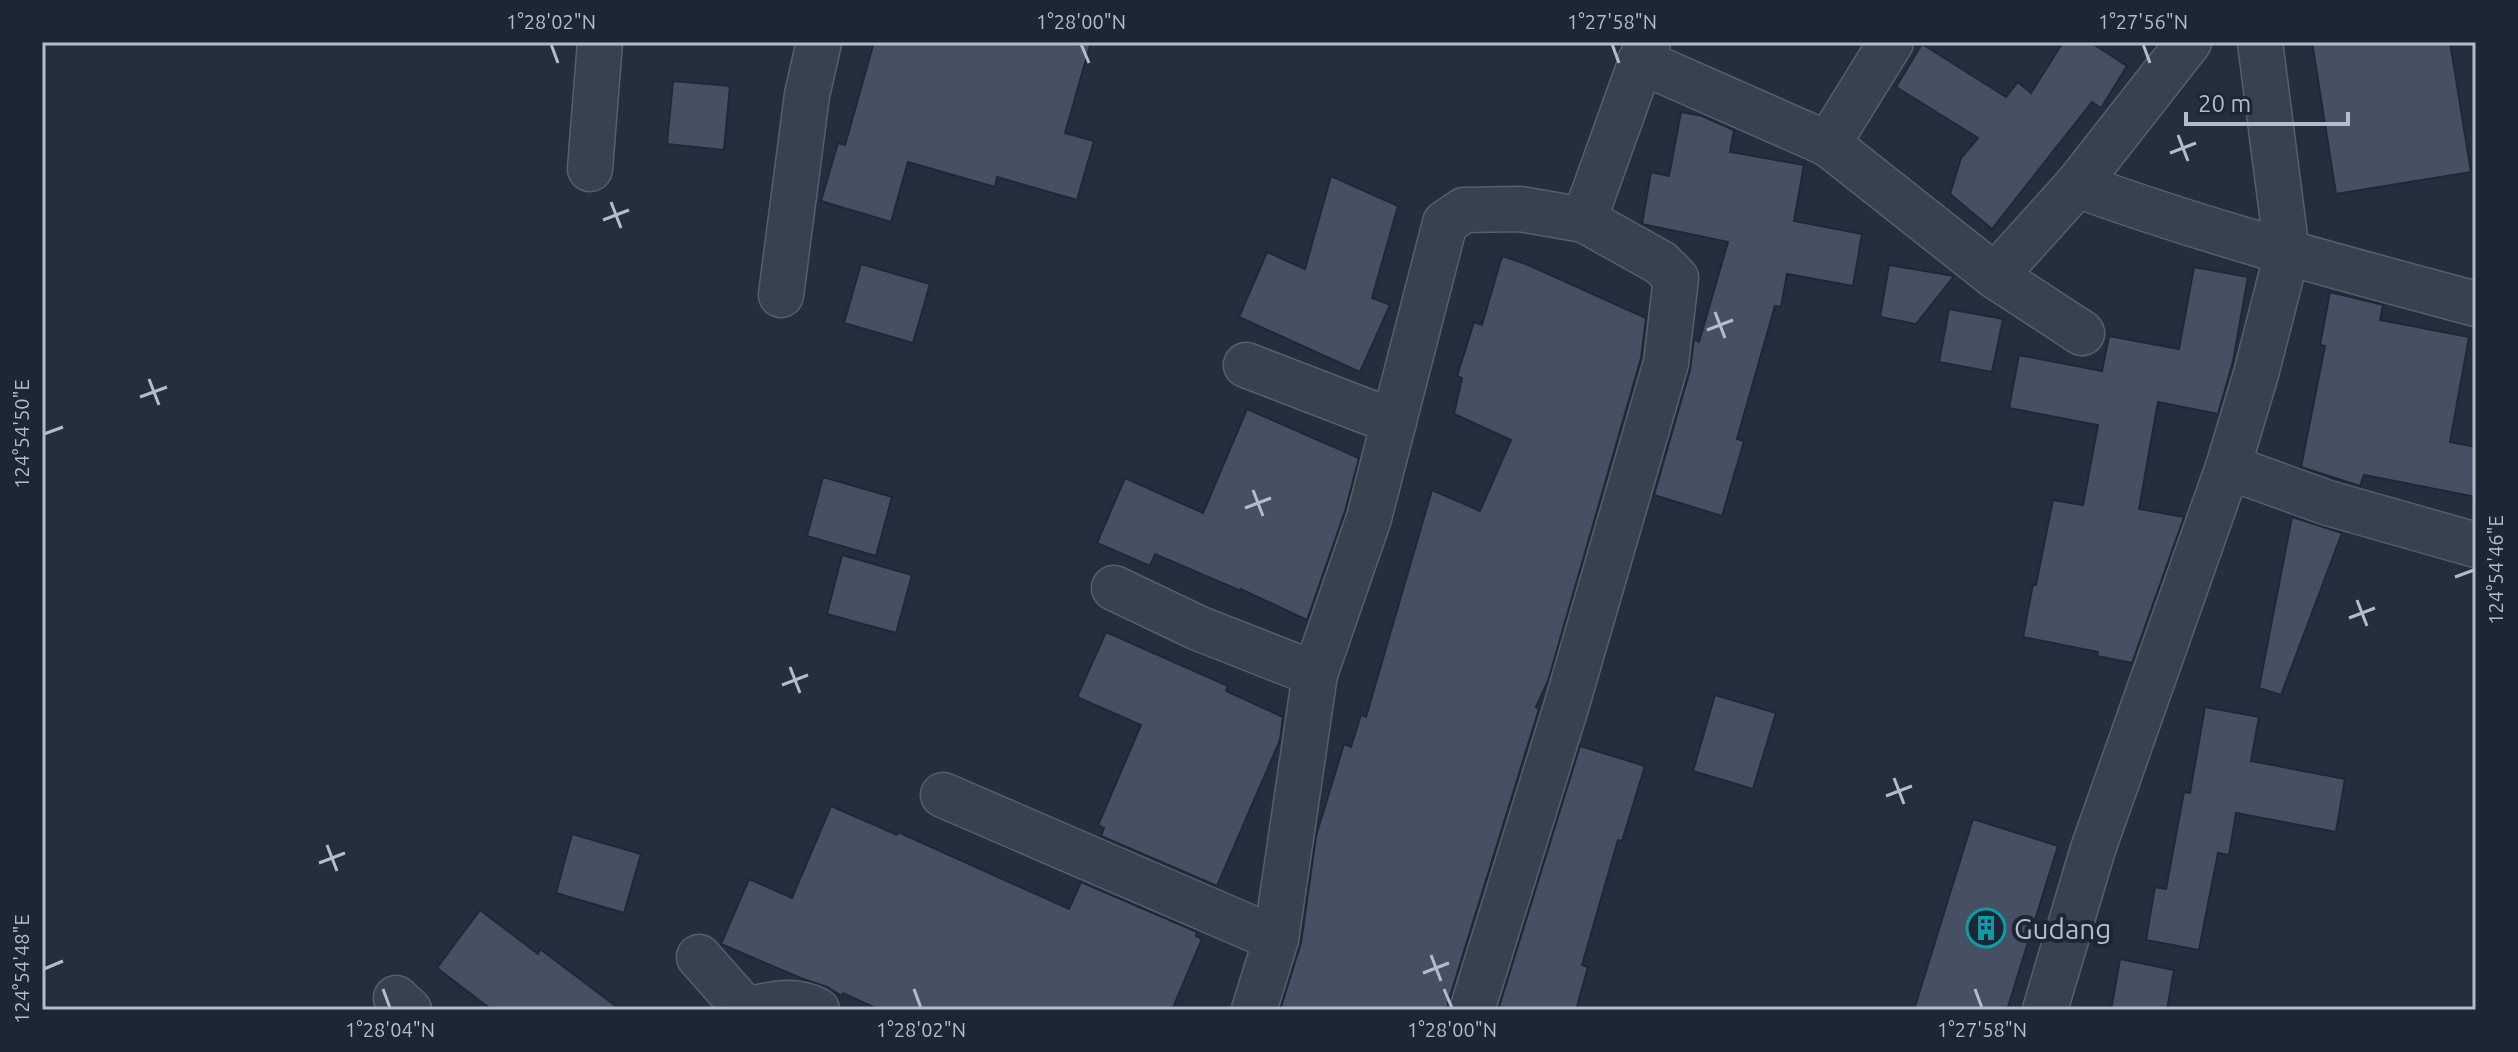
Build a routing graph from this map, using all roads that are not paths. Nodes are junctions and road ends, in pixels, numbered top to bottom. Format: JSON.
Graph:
{"nodes":[{"id":1,"x":600,"y":42,"type":"edge"},
{"id":2,"x":819,"y":42,"type":"edge"},
{"id":3,"x":1891,"y":42,"type":"edge"},
{"id":4,"x":2189,"y":42,"type":"edge"},
{"id":5,"x":2260,"y":42,"type":"edge"},
{"id":6,"x":1644,"y":52,"type":"edge"},
{"id":7,"x":1828,"y":144,"type":"junction"},
{"id":8,"x":590,"y":169,"type":"dead end"},
{"id":9,"x":2077,"y":185,"type":"junction"},
{"id":10,"x":1584,"y":220,"type":"junction"},
{"id":11,"x":2287,"y":253,"type":"junction"},
{"id":12,"x":1995,"y":276,"type":"junction"},
{"id":13,"x":781,"y":295,"type":"dead end"},
{"id":14,"x":2476,"y":304,"type":"edge"},
{"id":15,"x":2082,"y":333,"type":"dead end"},
{"id":16,"x":1246,"y":365,"type":"dead end"},
{"id":17,"x":1394,"y":422,"type":"junction"},
{"id":18,"x":2228,"y":467,"type":"junction"},
{"id":19,"x":2476,"y":545,"type":"edge"},
{"id":20,"x":1114,"y":588,"type":"dead end"},
{"id":21,"x":1315,"y":674,"type":"junction"},
{"id":22,"x":943,"y":795,"type":"dead end"},
{"id":23,"x":1276,"y":939,"type":"junction"},
{"id":24,"x":699,"y":957,"type":"dead end"},
{"id":25,"x":746,"y":1010,"type":"edge"},
{"id":26,"x":817,"y":1010,"type":"edge"},
{"id":27,"x":1254,"y":1010,"type":"edge"},
{"id":28,"x":1472,"y":1010,"type":"edge"},
{"id":29,"x":2045,"y":1010,"type":"edge"}],
"edges":[{"from":1,"to":8,"type":"street"},
{"from":2,"to":13,"type":"street"},
{"from":3,"to":7,"type":"street"},
{"from":4,"to":9,"type":"street"},
{"from":5,"to":11,"type":"street"},
{"from":6,"to":7,"type":"street"},
{"from":6,"to":10,"type":"street"},
{"from":7,"to":12,"type":"street"},
{"from":9,"to":11,"type":"street"},
{"from":9,"to":12,"type":"street"},
{"from":10,"to":17,"type":"street"},
{"from":10,"to":28,"type":"street"},
{"from":11,"to":14,"type":"street"},
{"from":11,"to":18,"type":"street"},
{"from":12,"to":15,"type":"street"},
{"from":16,"to":17,"type":"street"},
{"from":17,"to":21,"type":"street"},
{"from":18,"to":19,"type":"street"},
{"from":18,"to":29,"type":"street"},
{"from":20,"to":21,"type":"street"},
{"from":21,"to":23,"type":"street"},
{"from":22,"to":23,"type":"street"},
{"from":23,"to":27,"type":"street"},
{"from":24,"to":25,"type":"street"},
{"from":25,"to":26,"type":"street"}]}
